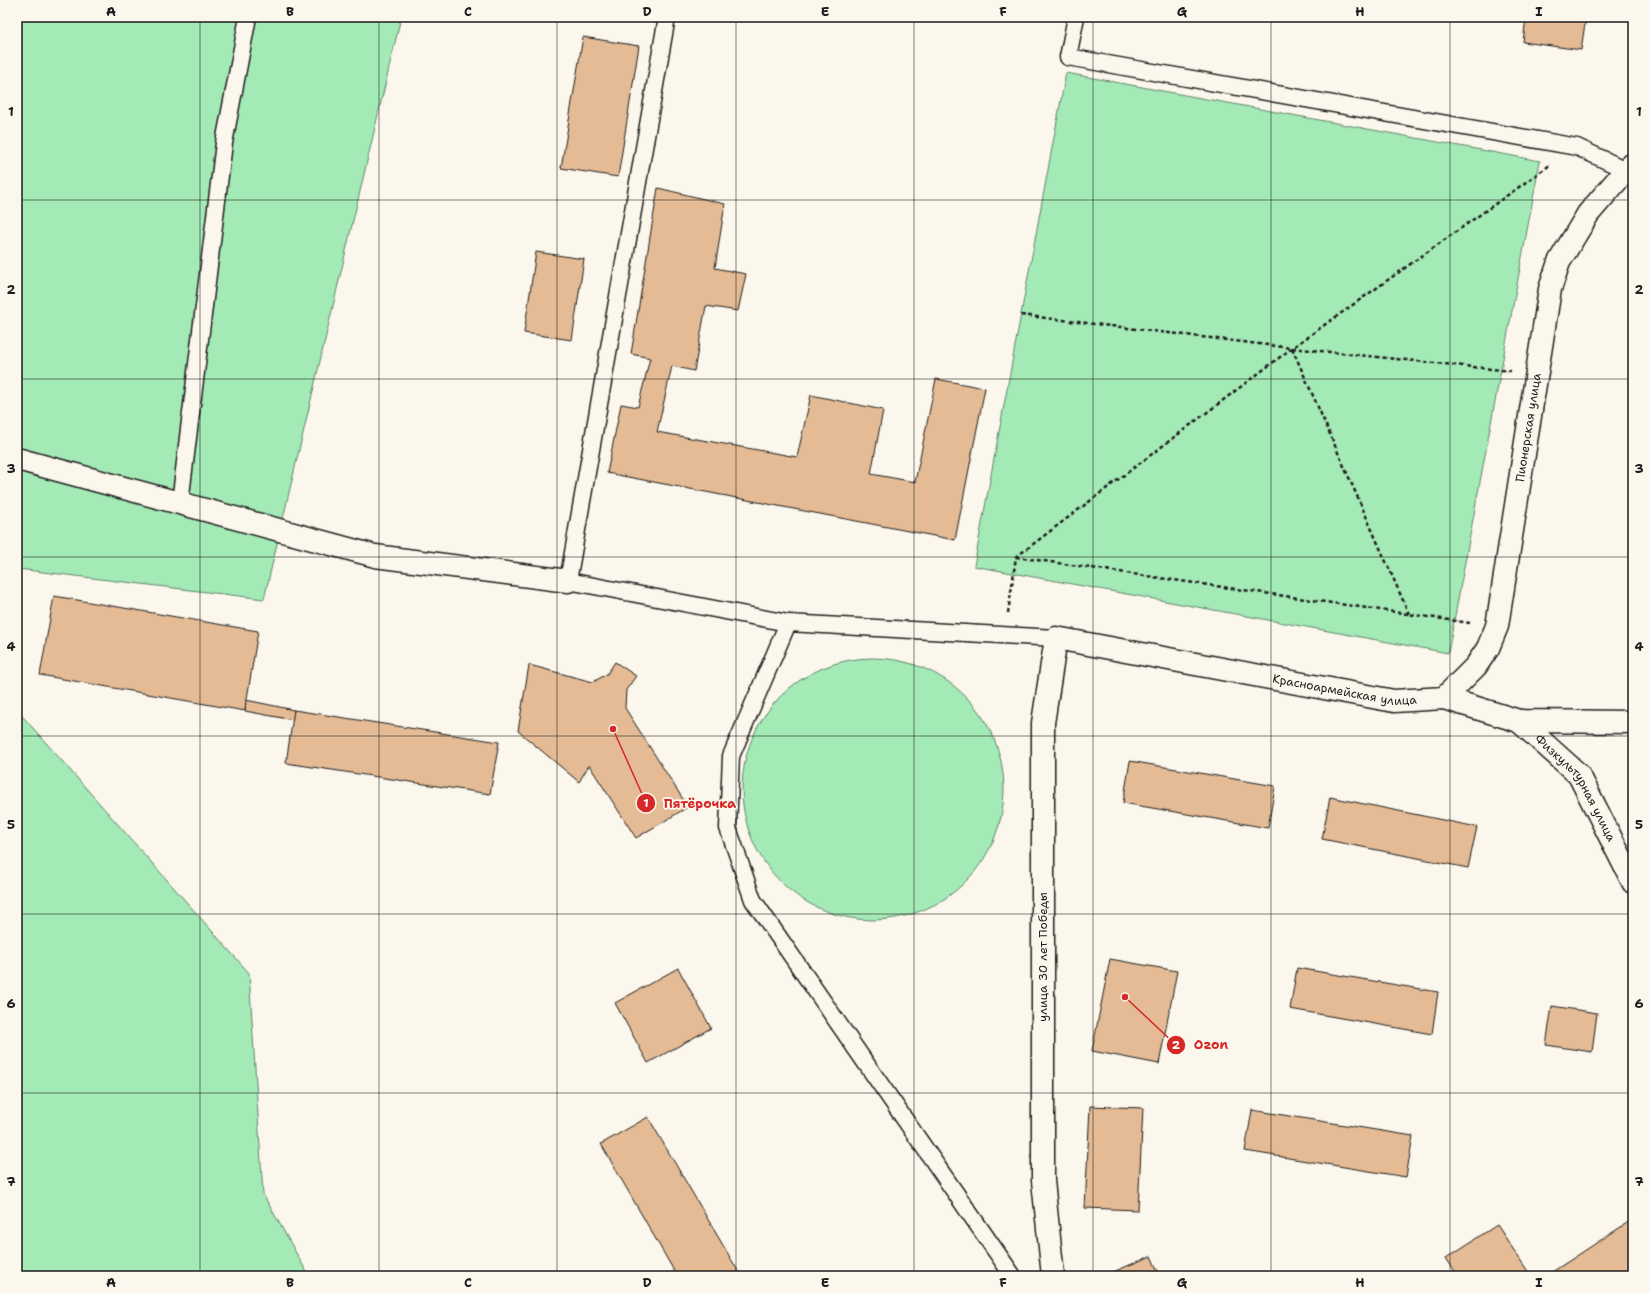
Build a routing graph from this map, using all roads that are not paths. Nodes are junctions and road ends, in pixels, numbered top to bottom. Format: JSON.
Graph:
{"nodes":[{"id":1,"x":248,"y":17,"type":"edge"},
{"id":2,"x":667,"y":17,"type":"edge"},
{"id":3,"x":1076,"y":17,"type":"edge"},
{"id":4,"x":1629,"y":167,"type":"edge"},
{"id":5,"x":17,"y":460,"type":"edge"},
{"id":6,"x":180,"y":503,"type":"junction"},
{"id":7,"x":568,"y":581,"type":"junction"},
{"id":8,"x":788,"y":623,"type":"junction"},
{"id":9,"x":1056,"y":638,"type":"junction"},
{"id":10,"x":1444,"y":698,"type":"junction"},
{"id":11,"x":1519,"y":721,"type":"junction"},
{"id":12,"x":1633,"y":722,"type":"edge"},
{"id":13,"x":1633,"y":882,"type":"edge"},
{"id":14,"x":1013,"y":1276,"type":"edge"},
{"id":15,"x":1053,"y":1276,"type":"edge"}],
"edges":[{"from":1,"to":6,"type":"lane"},
{"from":2,"to":7,"type":"lane"},
{"from":3,"to":4,"type":"lane"},
{"from":4,"to":10,"type":"main road","name":"Пионерская улица"},
{"from":5,"to":6,"type":"main road"},
{"from":6,"to":7,"type":"main road"},
{"from":7,"to":8,"type":"lane"},
{"from":8,"to":9,"type":"lane"},
{"from":8,"to":14,"type":"lane"},
{"from":9,"to":10,"type":"main road","name":"Красноармейская улица"},
{"from":9,"to":15,"type":"main road","name":"улица 30 лет Победы"},
{"from":10,"to":11,"type":"main road","name":"Красноармейская улица"},
{"from":11,"to":12,"type":"main road","name":"Красноармейская улица"},
{"from":11,"to":13,"type":"main road","name":"Физкультурная улица"}]}
